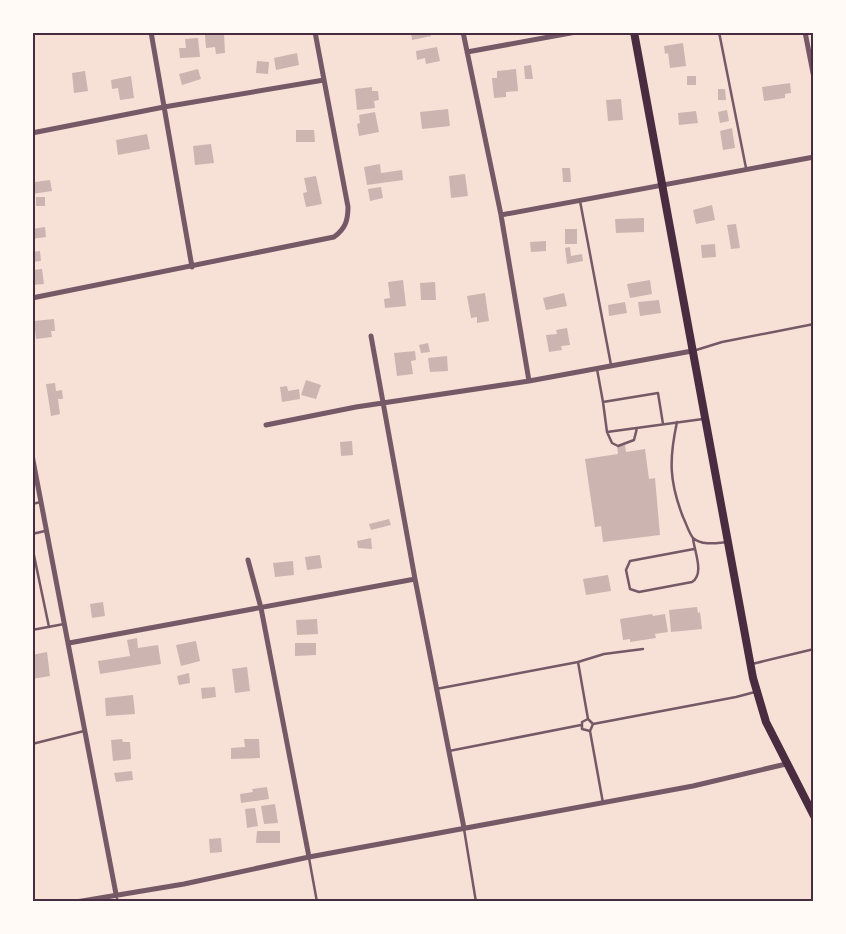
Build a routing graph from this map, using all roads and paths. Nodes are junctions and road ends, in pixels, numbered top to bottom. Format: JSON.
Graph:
{"nodes":[{"id":1,"x":151,"y":32,"type":"edge"},
{"id":2,"x":315,"y":32,"type":"edge"},
{"id":3,"x":463,"y":32,"type":"edge"},
{"id":4,"x":576,"y":32,"type":"edge"},
{"id":5,"x":634,"y":32,"type":"edge"},
{"id":6,"x":719,"y":32,"type":"edge"},
{"id":7,"x":805,"y":32,"type":"edge"},
{"id":8,"x":549,"y":35,"type":"edge"},
{"id":9,"x":467,"y":52,"type":"junction"},
{"id":10,"x":814,"y":78,"type":"edge"},
{"id":11,"x":324,"y":80,"type":"junction"},
{"id":12,"x":164,"y":107,"type":"junction"},
{"id":13,"x":32,"y":133,"type":"edge"},
{"id":14,"x":814,"y":157,"type":"edge"},
{"id":15,"x":746,"y":169,"type":"junction"},
{"id":16,"x":661,"y":186,"type":"junction"},
{"id":17,"x":580,"y":201,"type":"junction"},
{"id":18,"x":501,"y":215,"type":"junction"},
{"id":19,"x":192,"y":267,"type":"junction"},
{"id":20,"x":32,"y":298,"type":"edge"},
{"id":21,"x":814,"y":324,"type":"edge"},
{"id":22,"x":371,"y":336,"type":"dead end"},
{"id":23,"x":692,"y":351,"type":"junction"},
{"id":24,"x":611,"y":366,"type":"junction"},
{"id":25,"x":597,"y":369,"type":"junction"},
{"id":26,"x":528,"y":381,"type":"junction"},
{"id":27,"x":604,"y":402,"type":"junction"},
{"id":28,"x":383,"y":403,"type":"junction"},
{"id":29,"x":704,"y":419,"type":"junction"},
{"id":30,"x":677,"y":422,"type":"junction"},
{"id":31,"x":663,"y":424,"type":"junction"},
{"id":32,"x":266,"y":425,"type":"dead end"},
{"id":33,"x":637,"y":428,"type":"junction"},
{"id":34,"x":608,"y":432,"type":"junction"},
{"id":35,"x":32,"y":455,"type":"edge"},
{"id":36,"x":42,"y":502,"type":"junction"},
{"id":37,"x":32,"y":504,"type":"edge"},
{"id":38,"x":47,"y":531,"type":"junction"},
{"id":39,"x":32,"y":534,"type":"edge"},
{"id":40,"x":693,"y":538,"type":"junction"},
{"id":41,"x":727,"y":542,"type":"junction"},
{"id":42,"x":32,"y":546,"type":"edge"},
{"id":43,"x":694,"y":549,"type":"junction"},
{"id":44,"x":248,"y":560,"type":"dead end"},
{"id":45,"x":415,"y":580,"type":"junction"},
{"id":46,"x":261,"y":608,"type":"junction"},
{"id":47,"x":64,"y":624,"type":"junction"},
{"id":48,"x":49,"y":627,"type":"junction"},
{"id":49,"x":32,"y":630,"type":"edge"},
{"id":50,"x":69,"y":643,"type":"junction"},
{"id":51,"x":643,"y":649,"type":"dead end"},
{"id":52,"x":814,"y":649,"type":"edge"},
{"id":53,"x":578,"y":662,"type":"junction"},
{"id":54,"x":750,"y":664,"type":"junction"},
{"id":55,"x":436,"y":689,"type":"junction"},
{"id":56,"x":756,"y":691,"type":"junction"},
{"id":57,"x":588,"y":719,"type":"junction"},
{"id":58,"x":594,"y":724,"type":"junction"},
{"id":59,"x":581,"y":725,"type":"junction"},
{"id":60,"x":84,"y":731,"type":"junction"},
{"id":61,"x":590,"y":731,"type":"junction"},
{"id":62,"x":32,"y":744,"type":"edge"},
{"id":63,"x":448,"y":751,"type":"junction"},
{"id":64,"x":786,"y":764,"type":"junction"},
{"id":65,"x":602,"y":803,"type":"junction"},
{"id":66,"x":814,"y":816,"type":"edge"},
{"id":67,"x":464,"y":828,"type":"junction"},
{"id":68,"x":309,"y":857,"type":"junction"},
{"id":69,"x":116,"y":894,"type":"junction"},
{"id":70,"x":89,"y":900,"type":"edge"},
{"id":71,"x":76,"y":902,"type":"edge"},
{"id":72,"x":118,"y":902,"type":"edge"},
{"id":73,"x":317,"y":902,"type":"edge"},
{"id":74,"x":476,"y":902,"type":"edge"}],
"edges":[{"from":1,"to":12,"type":"street"},
{"from":2,"to":11,"type":"street"},
{"from":3,"to":9,"type":"street"},
{"from":4,"to":8,"type":"street"},
{"from":5,"to":16,"type":"main road"},
{"from":6,"to":15,"type":"lane"},
{"from":7,"to":10,"type":"street"},
{"from":8,"to":9,"type":"street"},
{"from":9,"to":18,"type":"street"},
{"from":11,"to":12,"type":"street"},
{"from":11,"to":19,"type":"street"},
{"from":12,"to":13,"type":"street"},
{"from":12,"to":19,"type":"street"},
{"from":14,"to":15,"type":"street"},
{"from":15,"to":16,"type":"street"},
{"from":16,"to":17,"type":"street"},
{"from":16,"to":23,"type":"main road"},
{"from":17,"to":18,"type":"street"},
{"from":17,"to":24,"type":"lane"},
{"from":18,"to":26,"type":"street"},
{"from":19,"to":20,"type":"street"},
{"from":21,"to":23,"type":"lane"},
{"from":22,"to":28,"type":"street"},
{"from":23,"to":24,"type":"street"},
{"from":23,"to":29,"type":"main road"},
{"from":24,"to":25,"type":"street"},
{"from":25,"to":26,"type":"street"},
{"from":25,"to":27,"type":"lane"},
{"from":26,"to":28,"type":"street"},
{"from":27,"to":31,"type":"lane"},
{"from":27,"to":34,"type":"lane"},
{"from":28,"to":32,"type":"street"},
{"from":28,"to":45,"type":"street"},
{"from":29,"to":30,"type":"lane"},
{"from":29,"to":41,"type":"main road"},
{"from":30,"to":31,"type":"lane"},
{"from":30,"to":40,"type":"lane"},
{"from":31,"to":33,"type":"lane"},
{"from":33,"to":34,"type":"lane"},
{"from":33,"to":34,"type":"lane"},
{"from":35,"to":36,"type":"street"},
{"from":36,"to":37,"type":"lane"},
{"from":36,"to":38,"type":"street"},
{"from":38,"to":39,"type":"lane"},
{"from":38,"to":47,"type":"street"},
{"from":40,"to":41,"type":"lane"},
{"from":40,"to":43,"type":"lane"},
{"from":41,"to":54,"type":"main road"},
{"from":42,"to":48,"type":"lane"},
{"from":43,"to":43,"type":"lane"},
{"from":44,"to":46,"type":"street"},
{"from":45,"to":46,"type":"street"},
{"from":45,"to":55,"type":"street"},
{"from":46,"to":50,"type":"street"},
{"from":46,"to":68,"type":"street"},
{"from":47,"to":48,"type":"lane"},
{"from":47,"to":50,"type":"street"},
{"from":48,"to":49,"type":"lane"},
{"from":50,"to":60,"type":"street"},
{"from":51,"to":53,"type":"lane"},
{"from":52,"to":54,"type":"lane"},
{"from":53,"to":55,"type":"lane"},
{"from":53,"to":57,"type":"lane"},
{"from":54,"to":56,"type":"main road"},
{"from":55,"to":63,"type":"street"},
{"from":56,"to":58,"type":"lane"},
{"from":56,"to":64,"type":"main road"},
{"from":57,"to":58,"type":"lane"},
{"from":57,"to":59,"type":"lane"},
{"from":58,"to":61,"type":"lane"},
{"from":59,"to":61,"type":"lane"},
{"from":59,"to":63,"type":"lane"},
{"from":60,"to":62,"type":"lane"},
{"from":60,"to":69,"type":"street"},
{"from":61,"to":65,"type":"lane"},
{"from":63,"to":67,"type":"street"},
{"from":64,"to":65,"type":"street"},
{"from":64,"to":66,"type":"main road"},
{"from":65,"to":67,"type":"street"},
{"from":67,"to":68,"type":"street"},
{"from":67,"to":74,"type":"lane"},
{"from":68,"to":69,"type":"street"},
{"from":68,"to":73,"type":"lane"},
{"from":69,"to":70,"type":"street"},
{"from":69,"to":72,"type":"lane"},
{"from":70,"to":71,"type":"street"}]}
